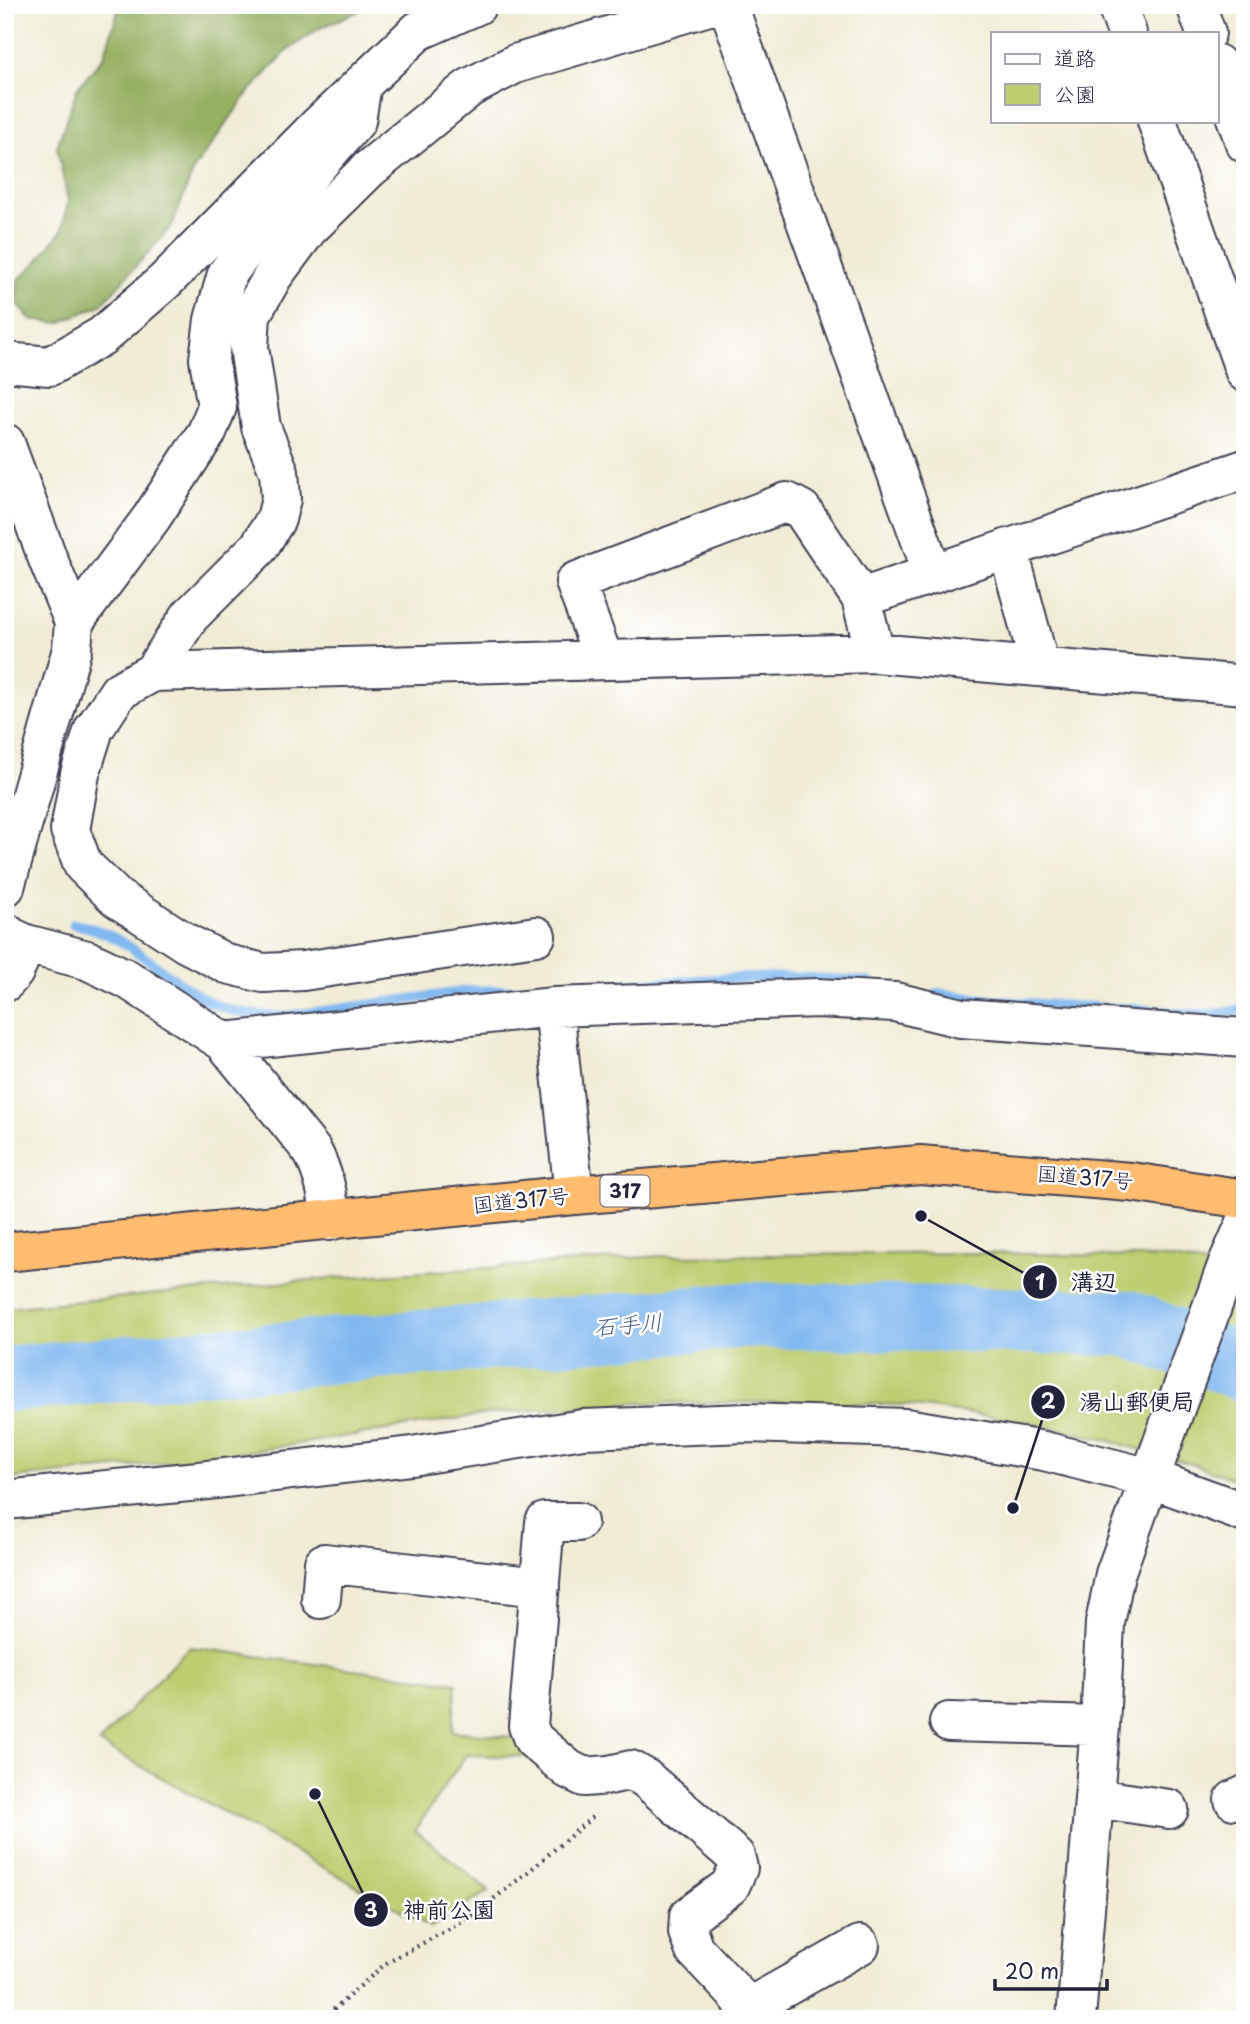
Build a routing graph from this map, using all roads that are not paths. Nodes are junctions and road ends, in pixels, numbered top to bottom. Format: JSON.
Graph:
{"nodes":[{"id":1,"x":477,"y":5,"type":"edge"},
{"id":2,"x":712,"y":5,"type":"edge"},
{"id":3,"x":728,"y":5,"type":"edge"},
{"id":4,"x":1117,"y":5,"type":"edge"},
{"id":5,"x":1196,"y":5,"type":"edge"},
{"id":6,"x":1126,"y":32,"type":"edge"},
{"id":7,"x":1206,"y":32,"type":"edge"},
{"id":8,"x":1218,"y":66,"type":"edge"},
{"id":9,"x":362,"y":85,"type":"junction"},
{"id":10,"x":1238,"y":101,"type":"edge"},
{"id":11,"x":1157,"y":122,"type":"edge"},
{"id":12,"x":1245,"y":143,"type":"edge"},
{"id":13,"x":5,"y":362,"type":"edge"},
{"id":14,"x":1245,"y":372,"type":"edge"},
{"id":15,"x":5,"y":443,"type":"edge"},
{"id":16,"x":1245,"y":469,"type":"edge"},
{"id":17,"x":1008,"y":548,"type":"junction"},
{"id":18,"x":933,"y":574,"type":"junction"},
{"id":19,"x":861,"y":598,"type":"junction"},
{"id":20,"x":74,"y":622,"type":"junction"},
{"id":21,"x":875,"y":653,"type":"junction"},
{"id":22,"x":604,"y":660,"type":"junction"},
{"id":23,"x":1040,"y":667,"type":"junction"},
{"id":24,"x":153,"y":672,"type":"junction"},
{"id":25,"x":1245,"y":685,"type":"edge"},
{"id":26,"x":5,"y":887,"type":"edge"},
{"id":27,"x":536,"y":936,"type":"dead end"},
{"id":28,"x":16,"y":938,"type":"edge"},
{"id":29,"x":5,"y":982,"type":"edge"},
{"id":30,"x":554,"y":1007,"type":"junction"},
{"id":31,"x":1245,"y":1038,"type":"edge"},
{"id":32,"x":224,"y":1042,"type":"junction"},
{"id":33,"x":575,"y":1195,"type":"junction"},
{"id":34,"x":1245,"y":1199,"type":"edge"},
{"id":35,"x":330,"y":1221,"type":"junction"},
{"id":36,"x":1245,"y":1225,"type":"edge"},
{"id":37,"x":5,"y":1252,"type":"edge"},
{"id":38,"x":1152,"y":1471,"type":"junction"},
{"id":39,"x":5,"y":1500,"type":"edge"},
{"id":40,"x":1245,"y":1513,"type":"edge"},
{"id":41,"x":578,"y":1522,"type":"dead end"},
{"id":42,"x":540,"y":1587,"type":"junction"},
{"id":43,"x":321,"y":1599,"type":"dead end"},
{"id":44,"x":949,"y":1722,"type":"dead end"},
{"id":45,"x":1100,"y":1726,"type":"junction"},
{"id":46,"x":1094,"y":1798,"type":"junction"},
{"id":47,"x":1169,"y":1809,"type":"dead end"},
{"id":48,"x":860,"y":1945,"type":"dead end"},
{"id":49,"x":749,"y":2014,"type":"edge"},
{"id":50,"x":1076,"y":2019,"type":"edge"}],
"edges":[{"from":1,"to":9,"type":"street"},
{"from":2,"to":24,"type":"street"},
{"from":3,"to":18,"type":"street"},
{"from":4,"to":6,"type":"street"},
{"from":5,"to":7,"type":"street"},
{"from":8,"to":10,"type":"street"},
{"from":9,"to":13,"type":"street"},
{"from":9,"to":20,"type":"street"},
{"from":10,"to":12,"type":"street"},
{"from":11,"to":14,"type":"street"},
{"from":15,"to":20,"type":"street"},
{"from":16,"to":17,"type":"street"},
{"from":17,"to":18,"type":"street"},
{"from":17,"to":23,"type":"street"},
{"from":18,"to":19,"type":"street"},
{"from":19,"to":21,"type":"street"},
{"from":19,"to":22,"type":"street"},
{"from":20,"to":26,"type":"street"},
{"from":21,"to":22,"type":"street"},
{"from":21,"to":23,"type":"street"},
{"from":22,"to":24,"type":"street"},
{"from":23,"to":25,"type":"street"},
{"from":24,"to":27,"type":"street"},
{"from":28,"to":29,"type":"street"},
{"from":28,"to":32,"type":"street"},
{"from":30,"to":31,"type":"street"},
{"from":30,"to":32,"type":"street"},
{"from":30,"to":33,"type":"street"},
{"from":32,"to":35,"type":"street"},
{"from":33,"to":34,"type":"highway","name":"国道317号","number":"317"},
{"from":33,"to":35,"type":"highway","name":"国道317号","number":"317"},
{"from":35,"to":37,"type":"highway","name":"国道317号","number":"317"},
{"from":36,"to":38,"type":"street"},
{"from":38,"to":39,"type":"street"},
{"from":38,"to":40,"type":"street"},
{"from":38,"to":45,"type":"street"},
{"from":41,"to":42,"type":"street"},
{"from":42,"to":43,"type":"street"},
{"from":42,"to":49,"type":"street"},
{"from":44,"to":45,"type":"street"},
{"from":45,"to":46,"type":"street"},
{"from":46,"to":47,"type":"street"},
{"from":46,"to":50,"type":"street"},
{"from":48,"to":49,"type":"street"}]}
